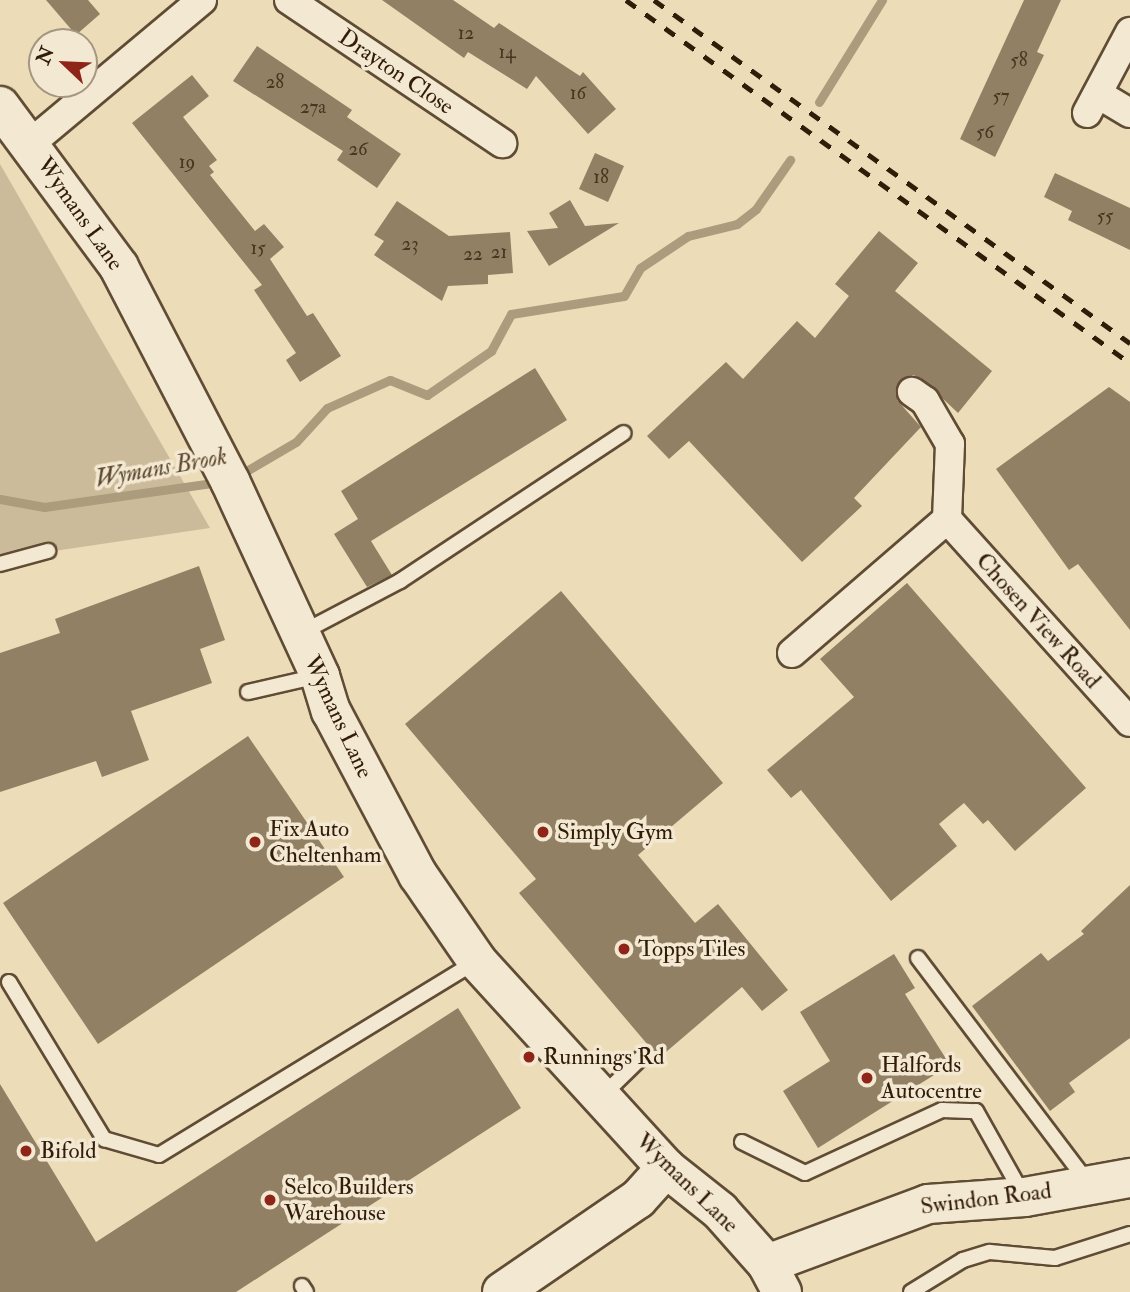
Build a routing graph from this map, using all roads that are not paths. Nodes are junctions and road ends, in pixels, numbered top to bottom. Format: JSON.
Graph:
{"nodes":[{"id":1,"x":202,"y":0,"type":"edge"},
{"id":2,"x":289,"y":0,"type":"edge"},
{"id":3,"x":1130,"y":32,"type":"edge"},
{"id":4,"x":0,"y":106,"type":"edge"},
{"id":5,"x":1130,"y":113,"type":"edge"},
{"id":6,"x":31,"y":143,"type":"junction"},
{"id":7,"x":502,"y":143,"type":"dead end"},
{"id":8,"x":912,"y":392,"type":"dead end"},
{"id":9,"x":624,"y":433,"type":"dead end"},
{"id":10,"x":947,"y":519,"type":"junction"},
{"id":11,"x":48,"y":551,"type":"dead end"},
{"id":12,"x":0,"y":564,"type":"edge"},
{"id":13,"x":299,"y":634,"type":"junction"},
{"id":14,"x":792,"y":653,"type":"dead end"},
{"id":15,"x":320,"y":676,"type":"junction"},
{"id":16,"x":248,"y":692,"type":"dead end"},
{"id":17,"x":1130,"y":722,"type":"edge"},
{"id":18,"x":918,"y":958,"type":"dead end"},
{"id":19,"x":477,"y":961,"type":"junction"},
{"id":20,"x":9,"y":982,"type":"dead end"},
{"id":21,"x":642,"y":1057,"type":"dead end"},
{"id":22,"x":602,"y":1096,"type":"junction"},
{"id":23,"x":742,"y":1142,"type":"dead end"},
{"id":24,"x":666,"y":1168,"type":"junction"},
{"id":25,"x":1130,"y":1178,"type":"edge"},
{"id":26,"x":1090,"y":1185,"type":"junction"},
{"id":27,"x":1025,"y":1197,"type":"junction"},
{"id":28,"x":1130,"y":1234,"type":"edge"},
{"id":29,"x":774,"y":1278,"type":"edge"},
{"id":30,"x":502,"y":1292,"type":"edge"},
{"id":31,"x":911,"y":1292,"type":"edge"}],
"edges":[{"from":1,"to":6,"type":"street"},
{"from":2,"to":7,"type":"street","name":"Drayton Close"},
{"from":3,"to":5,"type":"street"},
{"from":4,"to":6,"type":"street","name":"Wymans Lane"},
{"from":6,"to":13,"type":"street","name":"Wymans Lane"},
{"from":8,"to":10,"type":"street"},
{"from":9,"to":13,"type":"lane"},
{"from":10,"to":14,"type":"street"},
{"from":10,"to":17,"type":"street","name":"Chosen View Road"},
{"from":11,"to":12,"type":"lane"},
{"from":13,"to":15,"type":"street","name":"Wymans Lane"},
{"from":15,"to":16,"type":"lane"},
{"from":15,"to":19,"type":"street","name":"Wymans Lane"},
{"from":18,"to":26,"type":"lane"},
{"from":19,"to":20,"type":"lane"},
{"from":19,"to":22,"type":"street","name":"Wymans Lane"},
{"from":21,"to":22,"type":"lane"},
{"from":22,"to":24,"type":"street","name":"Wymans Lane"},
{"from":23,"to":27,"type":"lane"},
{"from":24,"to":29,"type":"street","name":"Wymans Lane"},
{"from":24,"to":30,"type":"street"},
{"from":25,"to":26,"type":"street","name":"Swindon Road"},
{"from":26,"to":27,"type":"street","name":"Swindon Road"},
{"from":27,"to":29,"type":"street","name":"Swindon Road"},
{"from":28,"to":31,"type":"lane"}]}
